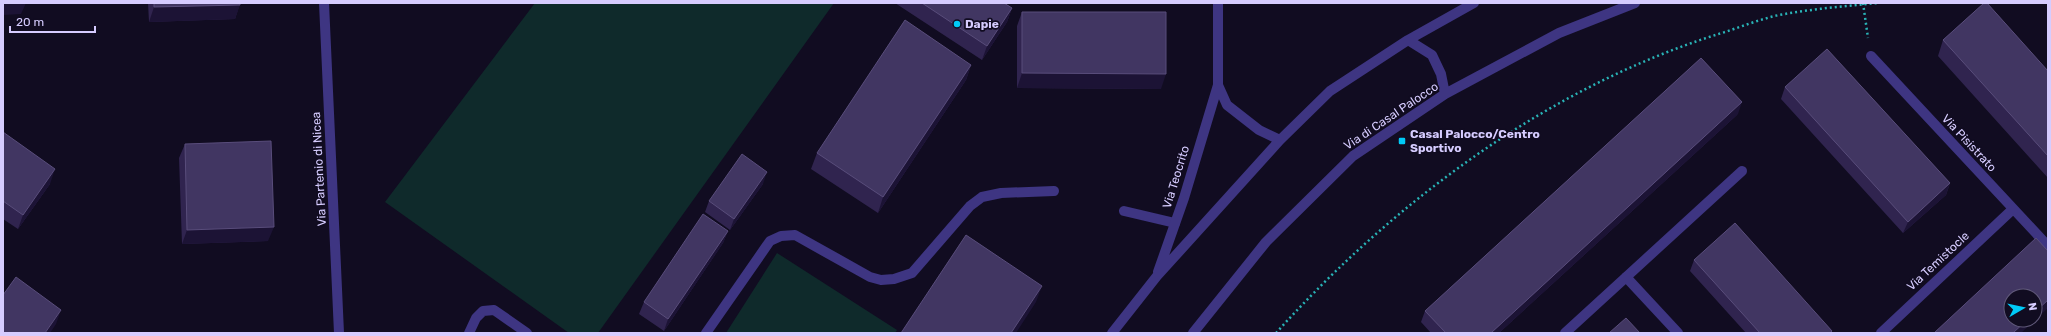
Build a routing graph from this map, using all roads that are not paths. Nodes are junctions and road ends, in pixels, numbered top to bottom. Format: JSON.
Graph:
{"nodes":[{"id":1,"x":324,"y":3,"type":"edge"},
{"id":2,"x":1218,"y":3,"type":"edge"},
{"id":3,"x":1474,"y":3,"type":"edge"},
{"id":4,"x":1635,"y":3,"type":"edge"},
{"id":5,"x":1408,"y":40,"type":"junction"},
{"id":6,"x":1871,"y":56,"type":"road end"},
{"id":7,"x":1218,"y":85,"type":"junction"},
{"id":8,"x":1445,"y":94,"type":"junction"},
{"id":9,"x":1280,"y":140,"type":"junction"},
{"id":10,"x":1742,"y":171,"type":"dead end"},
{"id":11,"x":1054,"y":190,"type":"dead end"},
{"id":12,"x":2012,"y":209,"type":"junction"},
{"id":13,"x":1124,"y":211,"type":"dead end"},
{"id":14,"x":1175,"y":222,"type":"junction"},
{"id":15,"x":2048,"y":246,"type":"edge"},
{"id":16,"x":1156,"y":276,"type":"junction"},
{"id":17,"x":1626,"y":277,"type":"junction"},
{"id":18,"x":339,"y":333,"type":"edge"},
{"id":19,"x":470,"y":333,"type":"edge"},
{"id":20,"x":527,"y":333,"type":"edge"},
{"id":21,"x":706,"y":333,"type":"edge"},
{"id":22,"x":1112,"y":333,"type":"edge"},
{"id":23,"x":1193,"y":333,"type":"edge"},
{"id":24,"x":1565,"y":333,"type":"edge"},
{"id":25,"x":1678,"y":333,"type":"edge"},
{"id":26,"x":1881,"y":333,"type":"edge"}],
"edges":[{"from":1,"to":18,"type":"street","name":"Via Partenio di Nicea"},
{"from":2,"to":7,"type":"street","name":"Via Teocrito"},
{"from":3,"to":5,"type":"street"},
{"from":4,"to":8,"type":"street","name":"Via di Casal Palocco"},
{"from":5,"to":8,"type":"street"},
{"from":5,"to":9,"type":"street"},
{"from":6,"to":12,"type":"street","name":"Via Pisistrato"},
{"from":7,"to":9,"type":"street","name":"Via Teocrito"},
{"from":7,"to":14,"type":"street","name":"Via Teocrito"},
{"from":8,"to":23,"type":"street","name":"Via di Casal Palocco"},
{"from":9,"to":16,"type":"street"},
{"from":10,"to":17,"type":"street"},
{"from":11,"to":21,"type":"street"},
{"from":12,"to":15,"type":"street","name":"Via Pisistrato"},
{"from":12,"to":26,"type":"street","name":"Via Temistocle"},
{"from":13,"to":14,"type":"street"},
{"from":14,"to":16,"type":"street","name":"Via Teocrito"},
{"from":16,"to":22,"type":"street"},
{"from":17,"to":24,"type":"street"},
{"from":17,"to":25,"type":"street"},
{"from":19,"to":20,"type":"street"}]}
